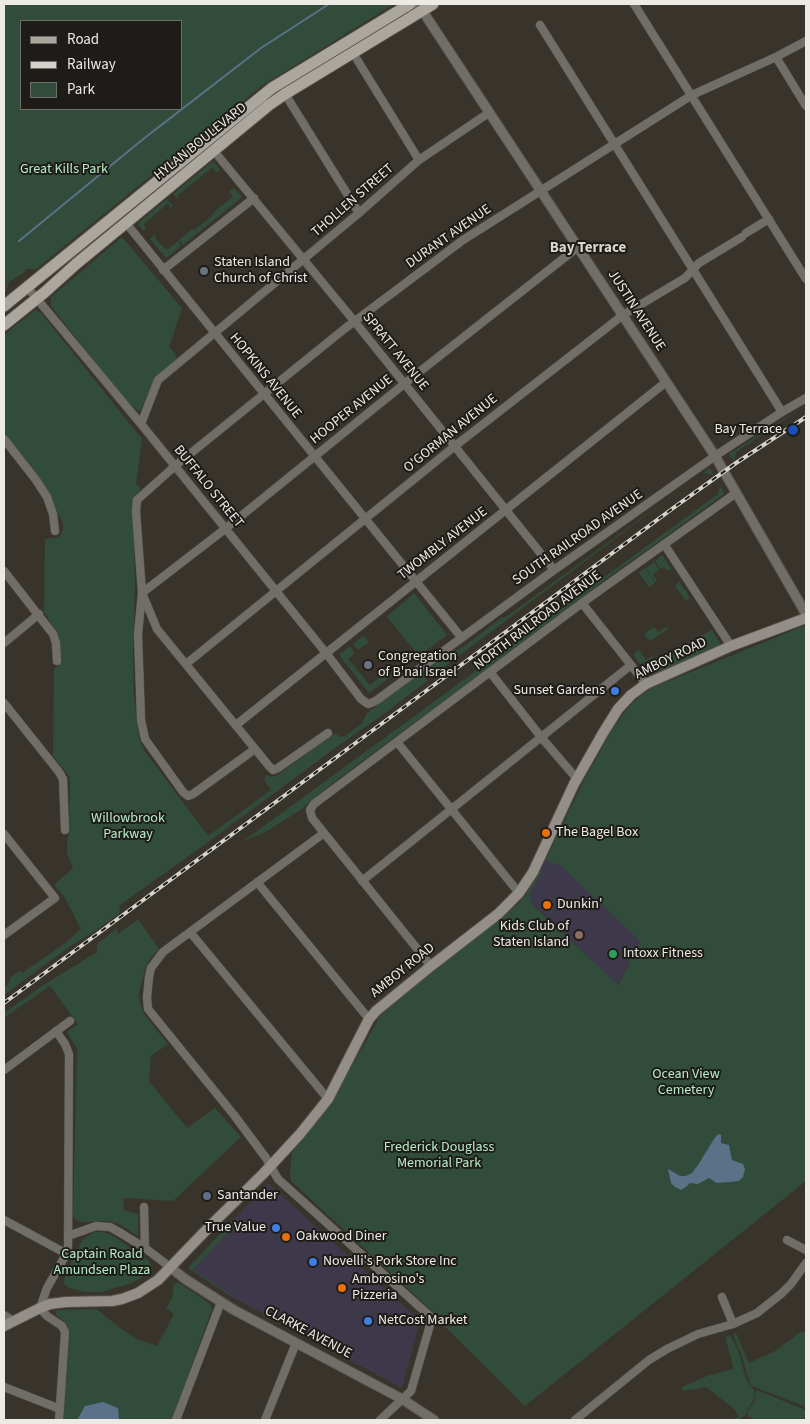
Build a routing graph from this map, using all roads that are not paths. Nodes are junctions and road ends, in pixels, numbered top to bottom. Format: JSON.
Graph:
{"nodes":[{"id":1,"x":410,"y":4,"type":"edge"},
{"id":2,"x":433,"y":4,"type":"edge"},
{"id":3,"x":634,"y":4,"type":"edge"},
{"id":4,"x":420,"y":7,"type":"edge"},
{"id":5,"x":540,"y":25,"type":"dead end"},
{"id":6,"x":806,"y":41,"type":"edge"},
{"id":7,"x":353,"y":53,"type":"junction"},
{"id":8,"x":776,"y":57,"type":"junction"},
{"id":9,"x":285,"y":94,"type":"junction"},
{"id":10,"x":692,"y":95,"type":"junction"},
{"id":11,"x":806,"y":106,"type":"edge"},
{"id":12,"x":490,"y":112,"type":"junction"},
{"id":13,"x":614,"y":143,"type":"junction"},
{"id":14,"x":214,"y":151,"type":"junction"},
{"id":15,"x":419,"y":160,"type":"junction"},
{"id":16,"x":541,"y":190,"type":"junction"},
{"id":17,"x":254,"y":198,"type":"junction"},
{"id":18,"x":359,"y":214,"type":"junction"},
{"id":19,"x":769,"y":219,"type":"junction"},
{"id":20,"x":126,"y":223,"type":"junction"},
{"id":21,"x":578,"y":247,"type":"junction"},
{"id":22,"x":304,"y":260,"type":"junction"},
{"id":23,"x":693,"y":269,"type":"junction"},
{"id":24,"x":163,"y":270,"type":"junction"},
{"id":25,"x":806,"y":279,"type":"edge"},
{"id":26,"x":27,"y":287,"type":"junction"},
{"id":27,"x":37,"y":298,"type":"junction"},
{"id":28,"x":4,"y":306,"type":"edge"},
{"id":29,"x":623,"y":315,"type":"junction"},
{"id":30,"x":355,"y":322,"type":"junction"},
{"id":31,"x":4,"y":325,"type":"edge"},
{"id":32,"x":214,"y":333,"type":"junction"},
{"id":33,"x":666,"y":382,"type":"junction"},
{"id":34,"x":404,"y":384,"type":"junction"},
{"id":35,"x":264,"y":394,"type":"junction"},
{"id":36,"x":806,"y":398,"type":"edge"},
{"id":37,"x":782,"y":412,"type":"junction"},
{"id":38,"x":141,"y":424,"type":"junction"},
{"id":39,"x":4,"y":439,"type":"edge"},
{"id":40,"x":454,"y":446,"type":"junction"},
{"id":41,"x":315,"y":456,"type":"junction"},
{"id":42,"x":716,"y":456,"type":"junction"},
{"id":43,"x":175,"y":466,"type":"junction"},
{"id":44,"x":736,"y":492,"type":"junction"},
{"id":45,"x":506,"y":510,"type":"junction"},
{"id":46,"x":366,"y":519,"type":"junction"},
{"id":47,"x":225,"y":529,"type":"junction"},
{"id":48,"x":55,"y":531,"type":"dead end"},
{"id":49,"x":664,"y":544,"type":"junction"},
{"id":50,"x":554,"y":570,"type":"junction"},
{"id":51,"x":4,"y":571,"type":"edge"},
{"id":52,"x":416,"y":581,"type":"junction"},
{"id":53,"x":275,"y":591,"type":"junction"},
{"id":54,"x":142,"y":593,"type":"junction"},
{"id":55,"x":582,"y":603,"type":"junction"},
{"id":56,"x":39,"y":614,"type":"junction"},
{"id":57,"x":806,"y":616,"type":"edge"},
{"id":58,"x":461,"y":637,"type":"junction"},
{"id":59,"x":4,"y":643,"type":"edge"},
{"id":60,"x":731,"y":646,"type":"junction"},
{"id":61,"x":326,"y":653,"type":"junction"},
{"id":62,"x":57,"y":661,"type":"dead end"},
{"id":63,"x":186,"y":664,"type":"junction"},
{"id":64,"x":631,"y":665,"type":"junction"},
{"id":65,"x":490,"y":672,"type":"junction"},
{"id":66,"x":646,"y":684,"type":"junction"},
{"id":67,"x":4,"y":703,"type":"edge"},
{"id":68,"x":368,"y":704,"type":"joint"},
{"id":69,"x":236,"y":725,"type":"junction"},
{"id":70,"x":328,"y":733,"type":"dead end"},
{"id":71,"x":541,"y":737,"type":"junction"},
{"id":72,"x":397,"y":742,"type":"junction"},
{"id":73,"x":255,"y":749,"type":"junction"},
{"id":74,"x":577,"y":779,"type":"junction"},
{"id":75,"x":451,"y":809,"type":"junction"},
{"id":76,"x":65,"y":830,"type":"dead end"},
{"id":77,"x":324,"y":833,"type":"junction"},
{"id":78,"x":4,"y":834,"type":"edge"},
{"id":79,"x":362,"y":881,"type":"junction"},
{"id":80,"x":257,"y":882,"type":"junction"},
{"id":81,"x":519,"y":893,"type":"junction"},
{"id":82,"x":190,"y":932,"type":"junction"},
{"id":83,"x":4,"y":935,"type":"edge"},
{"id":84,"x":431,"y":966,"type":"junction"},
{"id":85,"x":369,"y":1019,"type":"junction"},
{"id":86,"x":70,"y":1021,"type":"dead end"},
{"id":87,"x":56,"y":1032,"type":"junction"},
{"id":88,"x":4,"y":1070,"type":"edge"},
{"id":89,"x":328,"y":1099,"type":"junction"},
{"id":90,"x":271,"y":1166,"type":"junction"},
{"id":91,"x":144,"y":1207,"type":"dead end"},
{"id":92,"x":4,"y":1220,"type":"edge"},
{"id":93,"x":68,"y":1236,"type":"junction"},
{"id":94,"x":787,"y":1240,"type":"dead end"},
{"id":95,"x":145,"y":1248,"type":"junction"},
{"id":96,"x":806,"y":1250,"type":"edge"},
{"id":97,"x":67,"y":1254,"type":"junction"},
{"id":98,"x":806,"y":1263,"type":"edge"},
{"id":99,"x":170,"y":1267,"type":"junction"},
{"id":100,"x":722,"y":1297,"type":"dead end"},
{"id":101,"x":221,"y":1302,"type":"junction"},
{"id":102,"x":40,"y":1308,"type":"junction"},
{"id":103,"x":6,"y":1321,"type":"edge"},
{"id":104,"x":733,"y":1324,"type":"junction"},
{"id":105,"x":296,"y":1342,"type":"junction"},
{"id":106,"x":4,"y":1387,"type":"edge"},
{"id":107,"x":402,"y":1399,"type":"junction"},
{"id":108,"x":60,"y":1409,"type":"junction"},
{"id":109,"x":58,"y":1420,"type":"edge"},
{"id":110,"x":176,"y":1420,"type":"edge"},
{"id":111,"x":265,"y":1420,"type":"edge"},
{"id":112,"x":380,"y":1420,"type":"edge"},
{"id":113,"x":434,"y":1420,"type":"edge"},
{"id":114,"x":575,"y":1420,"type":"edge"}],
"edges":[{"from":1,"to":26,"type":"main road","name":"HYLAN BOULEVARD"},
{"from":2,"to":4,"type":"main road","name":"HYLAN BOULEVARD"},
{"from":3,"to":10,"type":"street"},
{"from":4,"to":7,"type":"main road","name":"HYLAN BOULEVARD"},
{"from":4,"to":12,"type":"street","name":"JUSTIN AVENUE"},
{"from":5,"to":13,"type":"street"},
{"from":6,"to":8,"type":"street","name":"DURANT AVENUE"},
{"from":7,"to":9,"type":"main road","name":"HYLAN BOULEVARD"},
{"from":7,"to":15,"type":"street"},
{"from":8,"to":10,"type":"street","name":"DURANT AVENUE"},
{"from":8,"to":11,"type":"street"},
{"from":9,"to":14,"type":"main road","name":"HYLAN BOULEVARD"},
{"from":9,"to":18,"type":"street"},
{"from":10,"to":13,"type":"street","name":"DURANT AVENUE"},
{"from":10,"to":19,"type":"street"},
{"from":12,"to":15,"type":"street","name":"THOLLEN STREET"},
{"from":12,"to":16,"type":"street","name":"JUSTIN AVENUE"},
{"from":13,"to":16,"type":"street","name":"DURANT AVENUE"},
{"from":13,"to":23,"type":"street"},
{"from":14,"to":17,"type":"street","name":"SPRATT AVENUE"},
{"from":14,"to":20,"type":"main road","name":"HYLAN BOULEVARD"},
{"from":15,"to":18,"type":"street","name":"THOLLEN STREET"},
{"from":16,"to":21,"type":"street","name":"JUSTIN AVENUE"},
{"from":16,"to":30,"type":"street","name":"DURANT AVENUE"},
{"from":17,"to":22,"type":"street","name":"SPRATT AVENUE"},
{"from":17,"to":24,"type":"street"},
{"from":18,"to":22,"type":"street","name":"THOLLEN STREET"},
{"from":19,"to":23,"type":"street","name":"O'GORMAN AVENUE"},
{"from":19,"to":25,"type":"street"},
{"from":20,"to":24,"type":"street","name":"HOPKINS AVENUE"},
{"from":20,"to":27,"type":"main road","name":"HYLAN BOULEVARD"},
{"from":21,"to":29,"type":"street","name":"JUSTIN AVENUE"},
{"from":21,"to":34,"type":"street","name":"HOOPER AVENUE"},
{"from":22,"to":30,"type":"street","name":"SPRATT AVENUE"},
{"from":22,"to":32,"type":"street","name":"THOLLEN STREET"},
{"from":23,"to":29,"type":"street","name":"O'GORMAN AVENUE"},
{"from":23,"to":37,"type":"street"},
{"from":24,"to":32,"type":"street","name":"HOPKINS AVENUE"},
{"from":26,"to":27,"type":"street","name":"BUFFALO STREET"},
{"from":26,"to":28,"type":"main road","name":"HYLAN BOULEVARD"},
{"from":27,"to":31,"type":"main road","name":"HYLAN BOULEVARD"},
{"from":27,"to":38,"type":"street","name":"BUFFALO STREET"},
{"from":29,"to":33,"type":"street","name":"JUSTIN AVENUE"},
{"from":29,"to":40,"type":"street","name":"O'GORMAN AVENUE"},
{"from":30,"to":34,"type":"street","name":"SPRATT AVENUE"},
{"from":30,"to":35,"type":"street","name":"DURANT AVENUE"},
{"from":32,"to":35,"type":"street","name":"HOPKINS AVENUE"},
{"from":32,"to":38,"type":"street","name":"THOLLEN STREET"},
{"from":33,"to":42,"type":"street","name":"JUSTIN AVENUE"},
{"from":33,"to":45,"type":"street","name":"TWOMBLY AVENUE"},
{"from":34,"to":40,"type":"street","name":"SPRATT AVENUE"},
{"from":34,"to":41,"type":"street","name":"HOOPER AVENUE"},
{"from":35,"to":41,"type":"street","name":"HOPKINS AVENUE"},
{"from":35,"to":43,"type":"street","name":"DURANT AVENUE"},
{"from":36,"to":37,"type":"street","name":"SOUTH RAILROAD AVENUE"},
{"from":37,"to":42,"type":"street","name":"SOUTH RAILROAD AVENUE"},
{"from":38,"to":43,"type":"street","name":"BUFFALO STREET"},
{"from":39,"to":48,"type":"street"},
{"from":40,"to":45,"type":"street","name":"SPRATT AVENUE"},
{"from":40,"to":46,"type":"street","name":"O'GORMAN AVENUE"},
{"from":41,"to":46,"type":"street","name":"HOPKINS AVENUE"},
{"from":41,"to":47,"type":"street","name":"HOOPER AVENUE"},
{"from":42,"to":44,"type":"street","name":"JUSTIN AVENUE"},
{"from":42,"to":50,"type":"street","name":"SOUTH RAILROAD AVENUE"},
{"from":43,"to":47,"type":"street","name":"BUFFALO STREET"},
{"from":43,"to":54,"type":"street","name":"DURANT AVENUE"},
{"from":44,"to":49,"type":"street","name":"NORTH RAILROAD AVENUE"},
{"from":44,"to":57,"type":"street","name":"JUSTIN AVENUE"},
{"from":45,"to":50,"type":"street","name":"SPRATT AVENUE"},
{"from":45,"to":52,"type":"street","name":"TWOMBLY AVENUE"},
{"from":46,"to":52,"type":"street","name":"HOPKINS AVENUE"},
{"from":46,"to":53,"type":"street","name":"O'GORMAN AVENUE"},
{"from":47,"to":53,"type":"street","name":"BUFFALO STREET"},
{"from":47,"to":54,"type":"street","name":"HOOPER AVENUE"},
{"from":49,"to":55,"type":"street","name":"NORTH RAILROAD AVENUE"},
{"from":49,"to":60,"type":"street"},
{"from":50,"to":58,"type":"street","name":"SOUTH RAILROAD AVENUE"},
{"from":51,"to":56,"type":"street"},
{"from":52,"to":58,"type":"street","name":"HOPKINS AVENUE"},
{"from":52,"to":61,"type":"street","name":"TWOMBLY AVENUE"},
{"from":53,"to":61,"type":"street","name":"BUFFALO STREET"},
{"from":53,"to":63,"type":"street","name":"O'GORMAN AVENUE"},
{"from":54,"to":63,"type":"street"},
{"from":54,"to":73,"type":"street"},
{"from":55,"to":64,"type":"street"},
{"from":55,"to":65,"type":"street","name":"NORTH RAILROAD AVENUE"},
{"from":56,"to":59,"type":"street"},
{"from":56,"to":62,"type":"street"},
{"from":57,"to":60,"type":"main road","name":"AMBOY ROAD"},
{"from":58,"to":68,"type":"street","name":"SOUTH RAILROAD AVENUE"},
{"from":60,"to":66,"type":"main road","name":"AMBOY ROAD"},
{"from":61,"to":68,"type":"street","name":"BUFFALO STREET"},
{"from":61,"to":69,"type":"street","name":"TWOMBLY AVENUE"},
{"from":63,"to":69,"type":"street"},
{"from":64,"to":66,"type":"street"},
{"from":64,"to":71,"type":"street"},
{"from":65,"to":71,"type":"street"},
{"from":65,"to":72,"type":"street","name":"NORTH RAILROAD AVENUE"},
{"from":66,"to":74,"type":"main road","name":"AMBOY ROAD"},
{"from":67,"to":76,"type":"street"},
{"from":69,"to":73,"type":"street"},
{"from":70,"to":73,"type":"street"},
{"from":71,"to":74,"type":"street"},
{"from":71,"to":75,"type":"street"},
{"from":72,"to":75,"type":"street"},
{"from":72,"to":77,"type":"street","name":"NORTH RAILROAD AVENUE"},
{"from":74,"to":81,"type":"main road","name":"AMBOY ROAD"},
{"from":75,"to":79,"type":"street"},
{"from":75,"to":81,"type":"street"},
{"from":77,"to":79,"type":"street"},
{"from":77,"to":80,"type":"street"},
{"from":78,"to":83,"type":"street"},
{"from":79,"to":84,"type":"street"},
{"from":80,"to":82,"type":"street"},
{"from":80,"to":85,"type":"street"},
{"from":81,"to":84,"type":"main road","name":"AMBOY ROAD"},
{"from":82,"to":89,"type":"street"},
{"from":82,"to":90,"type":"street"},
{"from":84,"to":85,"type":"main road","name":"AMBOY ROAD"},
{"from":85,"to":89,"type":"main road","name":"AMBOY ROAD"},
{"from":86,"to":87,"type":"street"},
{"from":87,"to":88,"type":"street"},
{"from":87,"to":93,"type":"street"},
{"from":89,"to":90,"type":"main road","name":"AMBOY ROAD"},
{"from":90,"to":99,"type":"main road","name":"AMBOY ROAD"},
{"from":90,"to":107,"type":"street"},
{"from":91,"to":95,"type":"street"},
{"from":92,"to":97,"type":"street"},
{"from":93,"to":95,"type":"street"},
{"from":93,"to":97,"type":"street"},
{"from":94,"to":96,"type":"street"},
{"from":95,"to":99,"type":"street"},
{"from":97,"to":102,"type":"street"},
{"from":98,"to":104,"type":"street"},
{"from":99,"to":101,"type":"street","name":"CLARKE AVENUE"},
{"from":99,"to":102,"type":"main road","name":"AMBOY ROAD"},
{"from":100,"to":104,"type":"street"},
{"from":101,"to":105,"type":"street","name":"CLARKE AVENUE"},
{"from":101,"to":110,"type":"street"},
{"from":102,"to":103,"type":"main road","name":"AMBOY ROAD"},
{"from":102,"to":108,"type":"street"},
{"from":104,"to":114,"type":"street"},
{"from":105,"to":107,"type":"street","name":"CLARKE AVENUE"},
{"from":105,"to":111,"type":"street"},
{"from":106,"to":108,"type":"street"},
{"from":107,"to":112,"type":"street"},
{"from":107,"to":113,"type":"street","name":"CLARKE AVENUE"},
{"from":108,"to":109,"type":"street"}]}
